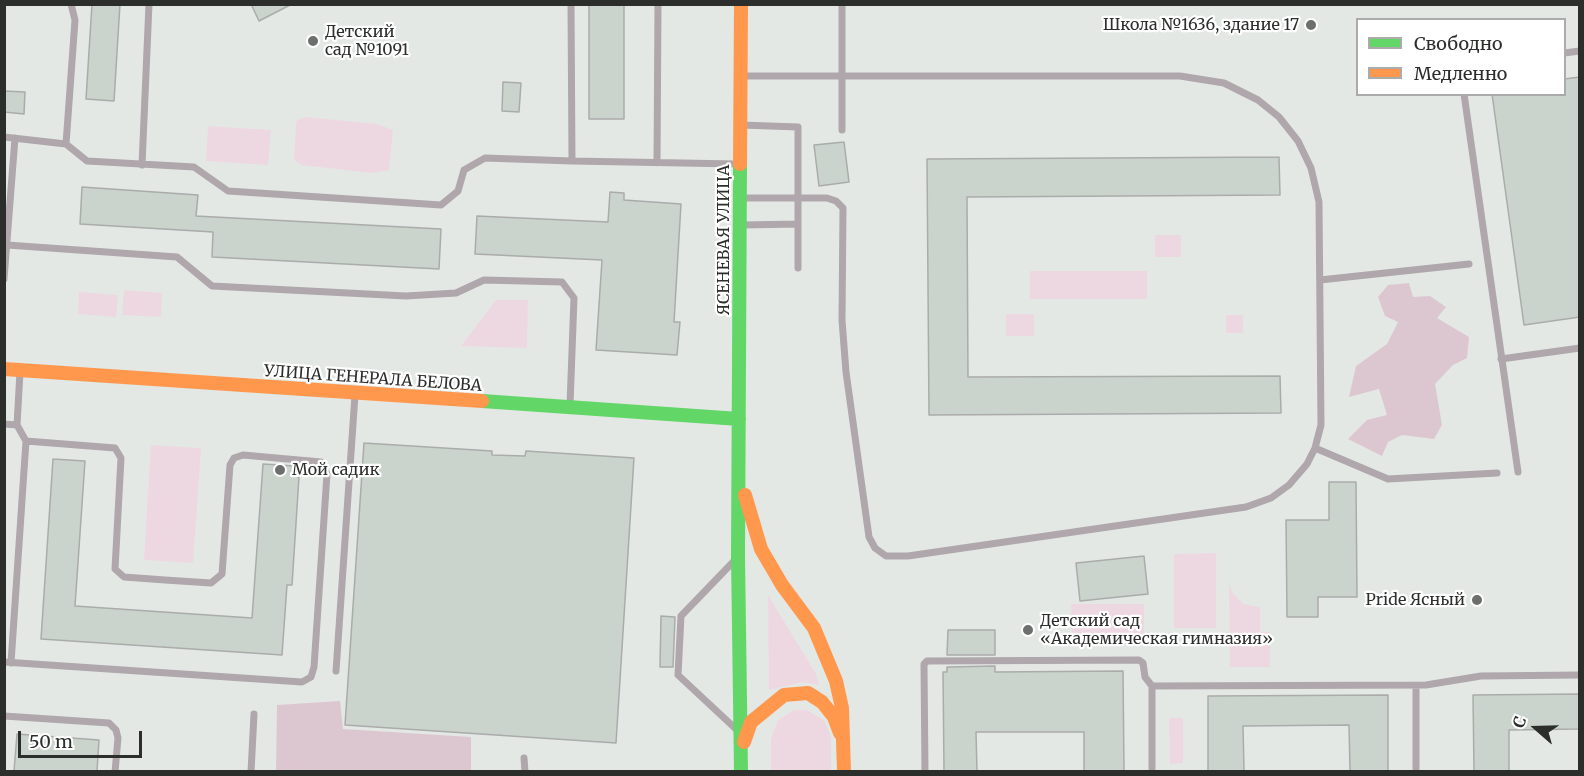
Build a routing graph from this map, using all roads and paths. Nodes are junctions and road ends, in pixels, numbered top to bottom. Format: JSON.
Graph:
{"nodes":[{"id":1,"x":71,"y":4,"type":"edge"},
{"id":2,"x":149,"y":4,"type":"edge"},
{"id":3,"x":571,"y":4,"type":"edge"},
{"id":4,"x":658,"y":4,"type":"edge"},
{"id":5,"x":741,"y":4,"type":"edge"},
{"id":6,"x":842,"y":4,"type":"edge"},
{"id":7,"x":741,"y":76,"type":"junction"},
{"id":8,"x":842,"y":76,"type":"junction"},
{"id":9,"x":1464,"y":96,"type":"edge"},
{"id":10,"x":741,"y":125,"type":"junction"},
{"id":11,"x":842,"y":130,"type":"dead end"},
{"id":12,"x":4,"y":137,"type":"edge"},
{"id":13,"x":15,"y":138,"type":"junction"},
{"id":14,"x":66,"y":144,"type":"junction"},
{"id":15,"x":572,"y":161,"type":"junction"},
{"id":16,"x":657,"y":163,"type":"junction"},
{"id":17,"x":741,"y":164,"type":"junction"},
{"id":18,"x":142,"y":165,"type":"junction"},
{"id":19,"x":741,"y":198,"type":"junction"},
{"id":20,"x":798,"y":198,"type":"junction"},
{"id":21,"x":798,"y":224,"type":"junction"},
{"id":22,"x":741,"y":225,"type":"junction"},
{"id":23,"x":7,"y":245,"type":"junction"},
{"id":24,"x":1469,"y":264,"type":"dead end"},
{"id":25,"x":798,"y":268,"type":"dead end"},
{"id":26,"x":4,"y":279,"type":"edge"},
{"id":27,"x":1320,"y":280,"type":"junction"},
{"id":28,"x":1580,"y":348,"type":"edge"},
{"id":29,"x":1501,"y":359,"type":"junction"},
{"id":30,"x":4,"y":369,"type":"edge"},
{"id":31,"x":20,"y":370,"type":"junction"},
{"id":32,"x":355,"y":395,"type":"junction"},
{"id":33,"x":570,"y":408,"type":"junction"},
{"id":34,"x":739,"y":419,"type":"junction"},
{"id":35,"x":4,"y":424,"type":"edge"},
{"id":36,"x":16,"y":425,"type":"junction"},
{"id":37,"x":26,"y":441,"type":"junction"},
{"id":38,"x":1315,"y":448,"type":"junction"},
{"id":39,"x":1518,"y":472,"type":"dead end"},
{"id":40,"x":1497,"y":473,"type":"dead end"},
{"id":41,"x":739,"y":476,"type":"junction"},
{"id":42,"x":738,"y":556,"type":"junction"},
{"id":43,"x":8,"y":663,"type":"edge"},
{"id":44,"x":336,"y":670,"type":"dead end"},
{"id":45,"x":1580,"y":675,"type":"edge"},
{"id":46,"x":1416,"y":685,"type":"junction"},
{"id":47,"x":1152,"y":686,"type":"junction"},
{"id":48,"x":254,"y":714,"type":"dead end"},
{"id":49,"x":4,"y":716,"type":"edge"},
{"id":50,"x":740,"y":732,"type":"junction"},
{"id":51,"x":844,"y":744,"type":"junction"},
{"id":52,"x":740,"y":752,"type":"junction"},
{"id":53,"x":524,"y":758,"type":"dead end"},
{"id":54,"x":115,"y":771,"type":"edge"},
{"id":55,"x":251,"y":771,"type":"edge"},
{"id":56,"x":525,"y":771,"type":"edge"},
{"id":57,"x":741,"y":771,"type":"edge"},
{"id":58,"x":844,"y":771,"type":"edge"},
{"id":59,"x":925,"y":771,"type":"edge"},
{"id":60,"x":1152,"y":771,"type":"edge"},
{"id":61,"x":1416,"y":771,"type":"edge"}],
"edges":[{"from":1,"to":14,"type":"lane"},
{"from":2,"to":18,"type":"lane"},
{"from":3,"to":15,"type":"lane"},
{"from":4,"to":16,"type":"lane"},
{"from":5,"to":7,"type":"main road","name":"ЯСЕНЕВАЯ УЛИЦА"},
{"from":6,"to":8,"type":"lane"},
{"from":7,"to":8,"type":"lane"},
{"from":7,"to":10,"type":"main road","name":"ЯСЕНЕВАЯ УЛИЦА"},
{"from":8,"to":11,"type":"lane"},
{"from":8,"to":27,"type":"lane"},
{"from":9,"to":29,"type":"lane"},
{"from":10,"to":17,"type":"main road","name":"ЯСЕНЕВАЯ УЛИЦА"},
{"from":10,"to":20,"type":"lane"},
{"from":12,"to":13,"type":"lane"},
{"from":13,"to":14,"type":"lane"},
{"from":13,"to":23,"type":"lane"},
{"from":14,"to":18,"type":"lane"},
{"from":15,"to":16,"type":"lane"},
{"from":15,"to":18,"type":"lane"},
{"from":16,"to":17,"type":"lane"},
{"from":17,"to":19,"type":"main road","name":"ЯСЕНЕВАЯ УЛИЦА"},
{"from":19,"to":20,"type":"lane"},
{"from":19,"to":22,"type":"main road","name":"ЯСЕНЕВАЯ УЛИЦА"},
{"from":20,"to":21,"type":"lane"},
{"from":20,"to":38,"type":"lane"},
{"from":21,"to":22,"type":"lane"},
{"from":21,"to":25,"type":"lane"},
{"from":22,"to":34,"type":"main road","name":"ЯСЕНЕВАЯ УЛИЦА"},
{"from":23,"to":26,"type":"lane"},
{"from":23,"to":33,"type":"lane"},
{"from":24,"to":27,"type":"lane"},
{"from":27,"to":38,"type":"lane"},
{"from":28,"to":29,"type":"lane"},
{"from":29,"to":39,"type":"lane"},
{"from":30,"to":31,"type":"main road","name":"УЛИЦА ГЕНЕРАЛА БЕЛОВА"},
{"from":31,"to":32,"type":"main road","name":"УЛИЦА ГЕНЕРАЛА БЕЛОВА"},
{"from":31,"to":36,"type":"lane"},
{"from":32,"to":33,"type":"main road","name":"УЛИЦА ГЕНЕРАЛА БЕЛОВА"},
{"from":32,"to":44,"type":"lane"},
{"from":33,"to":34,"type":"main road","name":"УЛИЦА ГЕНЕРАЛА БЕЛОВА"},
{"from":34,"to":41,"type":"main road","name":"ЯСЕНЕВАЯ УЛИЦА"},
{"from":35,"to":36,"type":"lane"},
{"from":36,"to":37,"type":"lane"},
{"from":37,"to":43,"type":"lane"},
{"from":37,"to":43,"type":"lane"},
{"from":38,"to":40,"type":"lane"},
{"from":41,"to":42,"type":"main road","name":"ЯСЕНЕВАЯ УЛИЦА"},
{"from":41,"to":51,"type":"main road","name":"ЯСЕНЕВАЯ УЛИЦА"},
{"from":42,"to":50,"type":"main road","name":"ЯСЕНЕВАЯ УЛИЦА"},
{"from":42,"to":50,"type":"lane"},
{"from":45,"to":46,"type":"lane"},
{"from":46,"to":47,"type":"lane"},
{"from":46,"to":61,"type":"lane"},
{"from":47,"to":59,"type":"lane"},
{"from":47,"to":60,"type":"lane"},
{"from":48,"to":55,"type":"lane"},
{"from":49,"to":54,"type":"lane"},
{"from":50,"to":52,"type":"main road","name":"ЯСЕНЕВАЯ УЛИЦА"},
{"from":51,"to":52,"type":"main road"},
{"from":51,"to":58,"type":"main road","name":"ЯСЕНЕВАЯ УЛИЦА"},
{"from":52,"to":57,"type":"main road","name":"ЯСЕНЕВАЯ УЛИЦА"},
{"from":53,"to":56,"type":"lane"}]}
